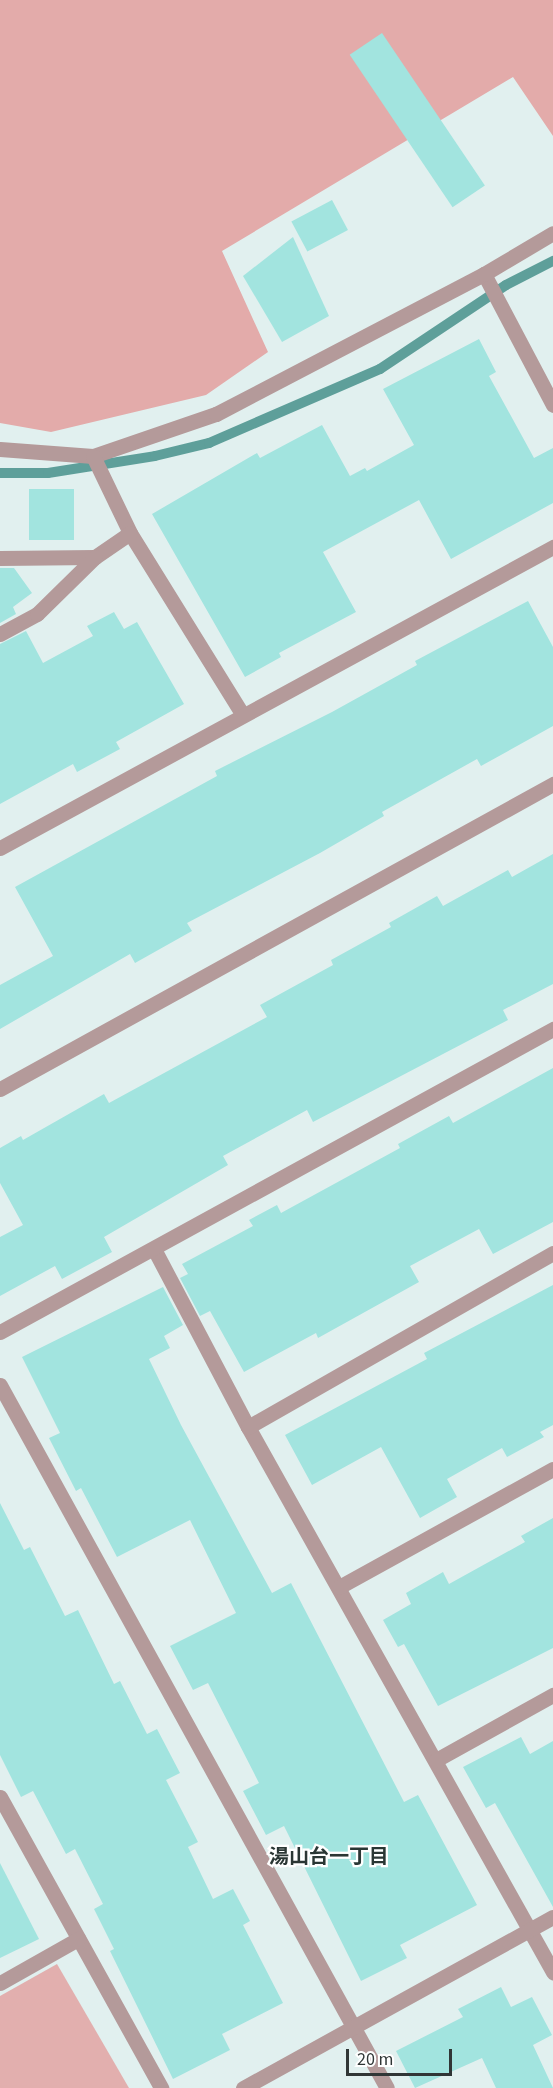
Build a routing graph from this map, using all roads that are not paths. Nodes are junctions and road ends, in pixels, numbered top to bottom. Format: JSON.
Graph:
{"nodes":[{"id":1,"x":553,"y":233,"type":"edge"},
{"id":2,"x":485,"y":275,"type":"junction"},
{"id":3,"x":553,"y":405,"type":"edge"},
{"id":4,"x":0,"y":449,"type":"edge"},
{"id":5,"x":93,"y":458,"type":"junction"},
{"id":6,"x":130,"y":533,"type":"junction"},
{"id":7,"x":553,"y":547,"type":"edge"},
{"id":8,"x":95,"y":557,"type":"junction"},
{"id":9,"x":0,"y":558,"type":"edge"},
{"id":10,"x":0,"y":634,"type":"edge"},
{"id":11,"x":243,"y":716,"type":"junction"},
{"id":12,"x":553,"y":784,"type":"edge"},
{"id":13,"x":0,"y":848,"type":"edge"},
{"id":14,"x":553,"y":1029,"type":"edge"},
{"id":15,"x":0,"y":1089,"type":"edge"},
{"id":16,"x":154,"y":1249,"type":"junction"},
{"id":17,"x":553,"y":1253,"type":"edge"},
{"id":18,"x":0,"y":1332,"type":"edge"},
{"id":19,"x":0,"y":1385,"type":"edge"},
{"id":20,"x":248,"y":1426,"type":"junction"},
{"id":21,"x":553,"y":1469,"type":"edge"},
{"id":22,"x":339,"y":1587,"type":"junction"},
{"id":23,"x":553,"y":1695,"type":"edge"},
{"id":24,"x":436,"y":1760,"type":"junction"},
{"id":25,"x":0,"y":1797,"type":"edge"},
{"id":26,"x":553,"y":1917,"type":"edge"},
{"id":27,"x":529,"y":1931,"type":"junction"},
{"id":28,"x":78,"y":1939,"type":"junction"},
{"id":29,"x":553,"y":1972,"type":"edge"},
{"id":30,"x":0,"y":1983,"type":"edge"},
{"id":31,"x":354,"y":2027,"type":"junction"},
{"id":32,"x":161,"y":2088,"type":"edge"},
{"id":33,"x":243,"y":2088,"type":"edge"},
{"id":34,"x":387,"y":2088,"type":"edge"}],
"edges":[{"from":1,"to":2,"type":"street"},
{"from":2,"to":3,"type":"street"},
{"from":2,"to":5,"type":"street"},
{"from":4,"to":5,"type":"street"},
{"from":5,"to":6,"type":"street"},
{"from":6,"to":8,"type":"street"},
{"from":6,"to":11,"type":"street"},
{"from":7,"to":11,"type":"street"},
{"from":8,"to":9,"type":"street"},
{"from":8,"to":10,"type":"street"},
{"from":11,"to":13,"type":"street"},
{"from":12,"to":15,"type":"street"},
{"from":14,"to":16,"type":"street"},
{"from":16,"to":18,"type":"street"},
{"from":16,"to":20,"type":"street"},
{"from":17,"to":20,"type":"street"},
{"from":19,"to":31,"type":"street"},
{"from":20,"to":22,"type":"street"},
{"from":21,"to":22,"type":"street"},
{"from":22,"to":24,"type":"street"},
{"from":23,"to":24,"type":"street"},
{"from":24,"to":27,"type":"street"},
{"from":25,"to":28,"type":"street"},
{"from":26,"to":27,"type":"street"},
{"from":27,"to":29,"type":"street"},
{"from":27,"to":31,"type":"street"},
{"from":28,"to":30,"type":"street"},
{"from":28,"to":32,"type":"street"},
{"from":31,"to":33,"type":"street"},
{"from":31,"to":34,"type":"street"}]}
